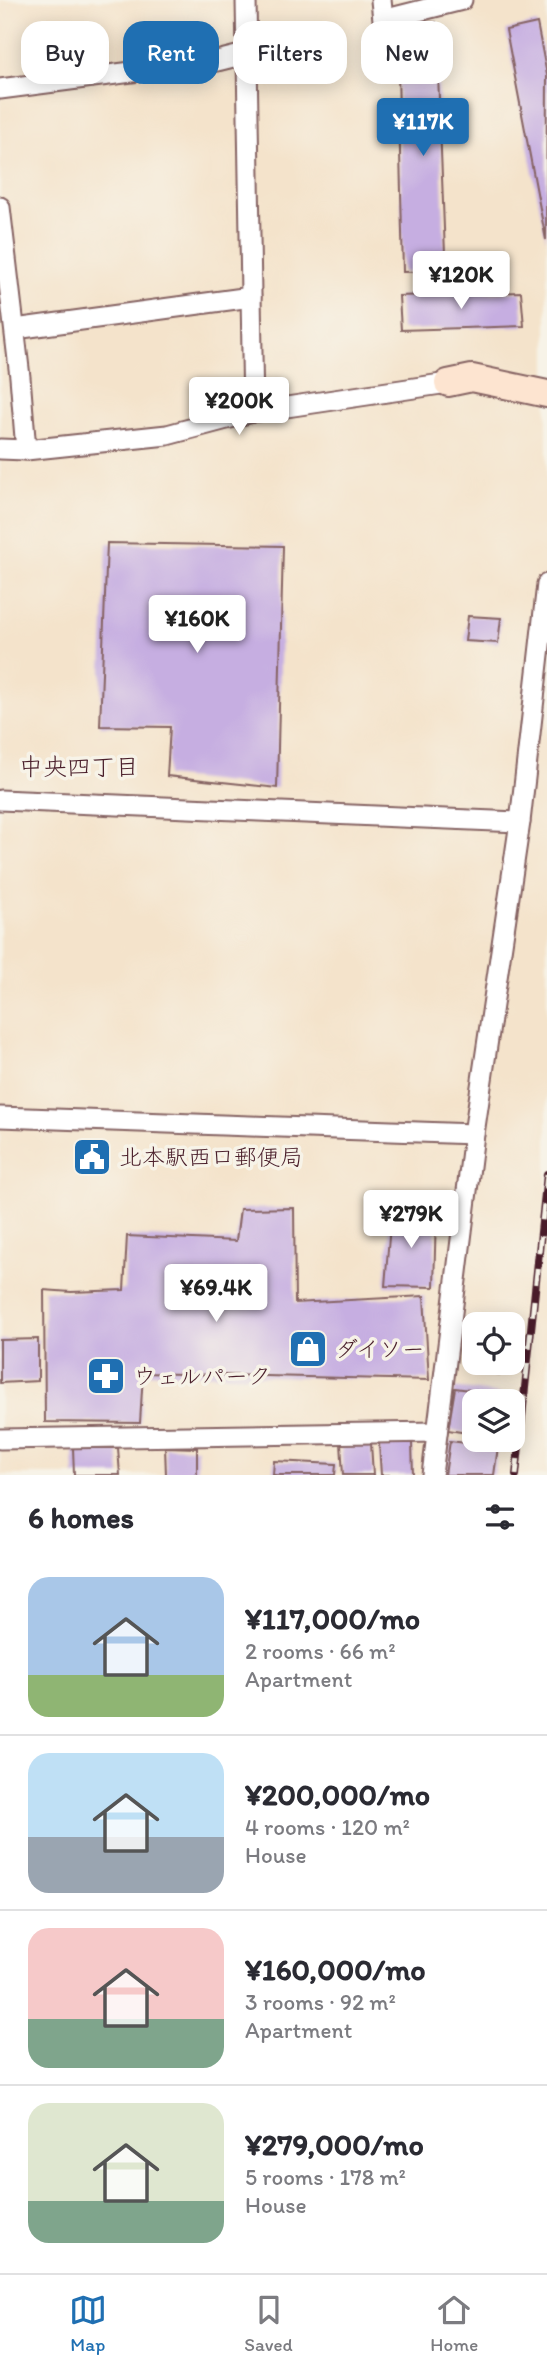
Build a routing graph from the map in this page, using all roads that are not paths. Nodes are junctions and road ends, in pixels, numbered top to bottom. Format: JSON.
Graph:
{"nodes":[{"id":1,"x":246,"y":0,"type":"edge"},
{"id":2,"x":381,"y":0,"type":"edge"},
{"id":3,"x":462,"y":0,"type":"edge"},
{"id":4,"x":246,"y":21,"type":"edge"},
{"id":5,"x":233,"y":57,"type":"edge"},
{"id":6,"x":246,"y":84,"type":"edge"},
{"id":7,"x":0,"y":89,"type":"edge"},
{"id":8,"x":0,"y":206,"type":"edge"},
{"id":9,"x":251,"y":297,"type":"junction"},
{"id":10,"x":15,"y":330,"type":"junction"},
{"id":11,"x":448,"y":383,"type":"joint"},
{"id":12,"x":547,"y":394,"type":"edge"},
{"id":13,"x":254,"y":412,"type":"junction"},
{"id":14,"x":0,"y":449,"type":"edge"},
{"id":15,"x":26,"y":450,"type":"junction"},
{"id":16,"x":547,"y":584,"type":"edge"},
{"id":17,"x":0,"y":800,"type":"edge"},
{"id":18,"x":520,"y":822,"type":"junction"},
{"id":19,"x":0,"y":1117,"type":"edge"},
{"id":20,"x":474,"y":1134,"type":"junction"},
{"id":21,"x":437,"y":1432,"type":"junction"},
{"id":22,"x":0,"y":1439,"type":"edge"},
{"id":23,"x":432,"y":1475,"type":"edge"}],
"edges":[{"from":1,"to":4,"type":"street"},
{"from":2,"to":3,"type":"street"},
{"from":5,"to":7,"type":"street"},
{"from":6,"to":9,"type":"street"},
{"from":8,"to":10,"type":"street"},
{"from":9,"to":10,"type":"street"},
{"from":9,"to":13,"type":"street"},
{"from":10,"to":15,"type":"street"},
{"from":11,"to":12,"type":"street"},
{"from":11,"to":13,"type":"street"},
{"from":13,"to":15,"type":"street"},
{"from":14,"to":15,"type":"street"},
{"from":16,"to":18,"type":"street"},
{"from":17,"to":18,"type":"street"},
{"from":18,"to":20,"type":"street"},
{"from":19,"to":20,"type":"street"},
{"from":20,"to":21,"type":"street"},
{"from":21,"to":22,"type":"street"},
{"from":21,"to":23,"type":"street"}]}
